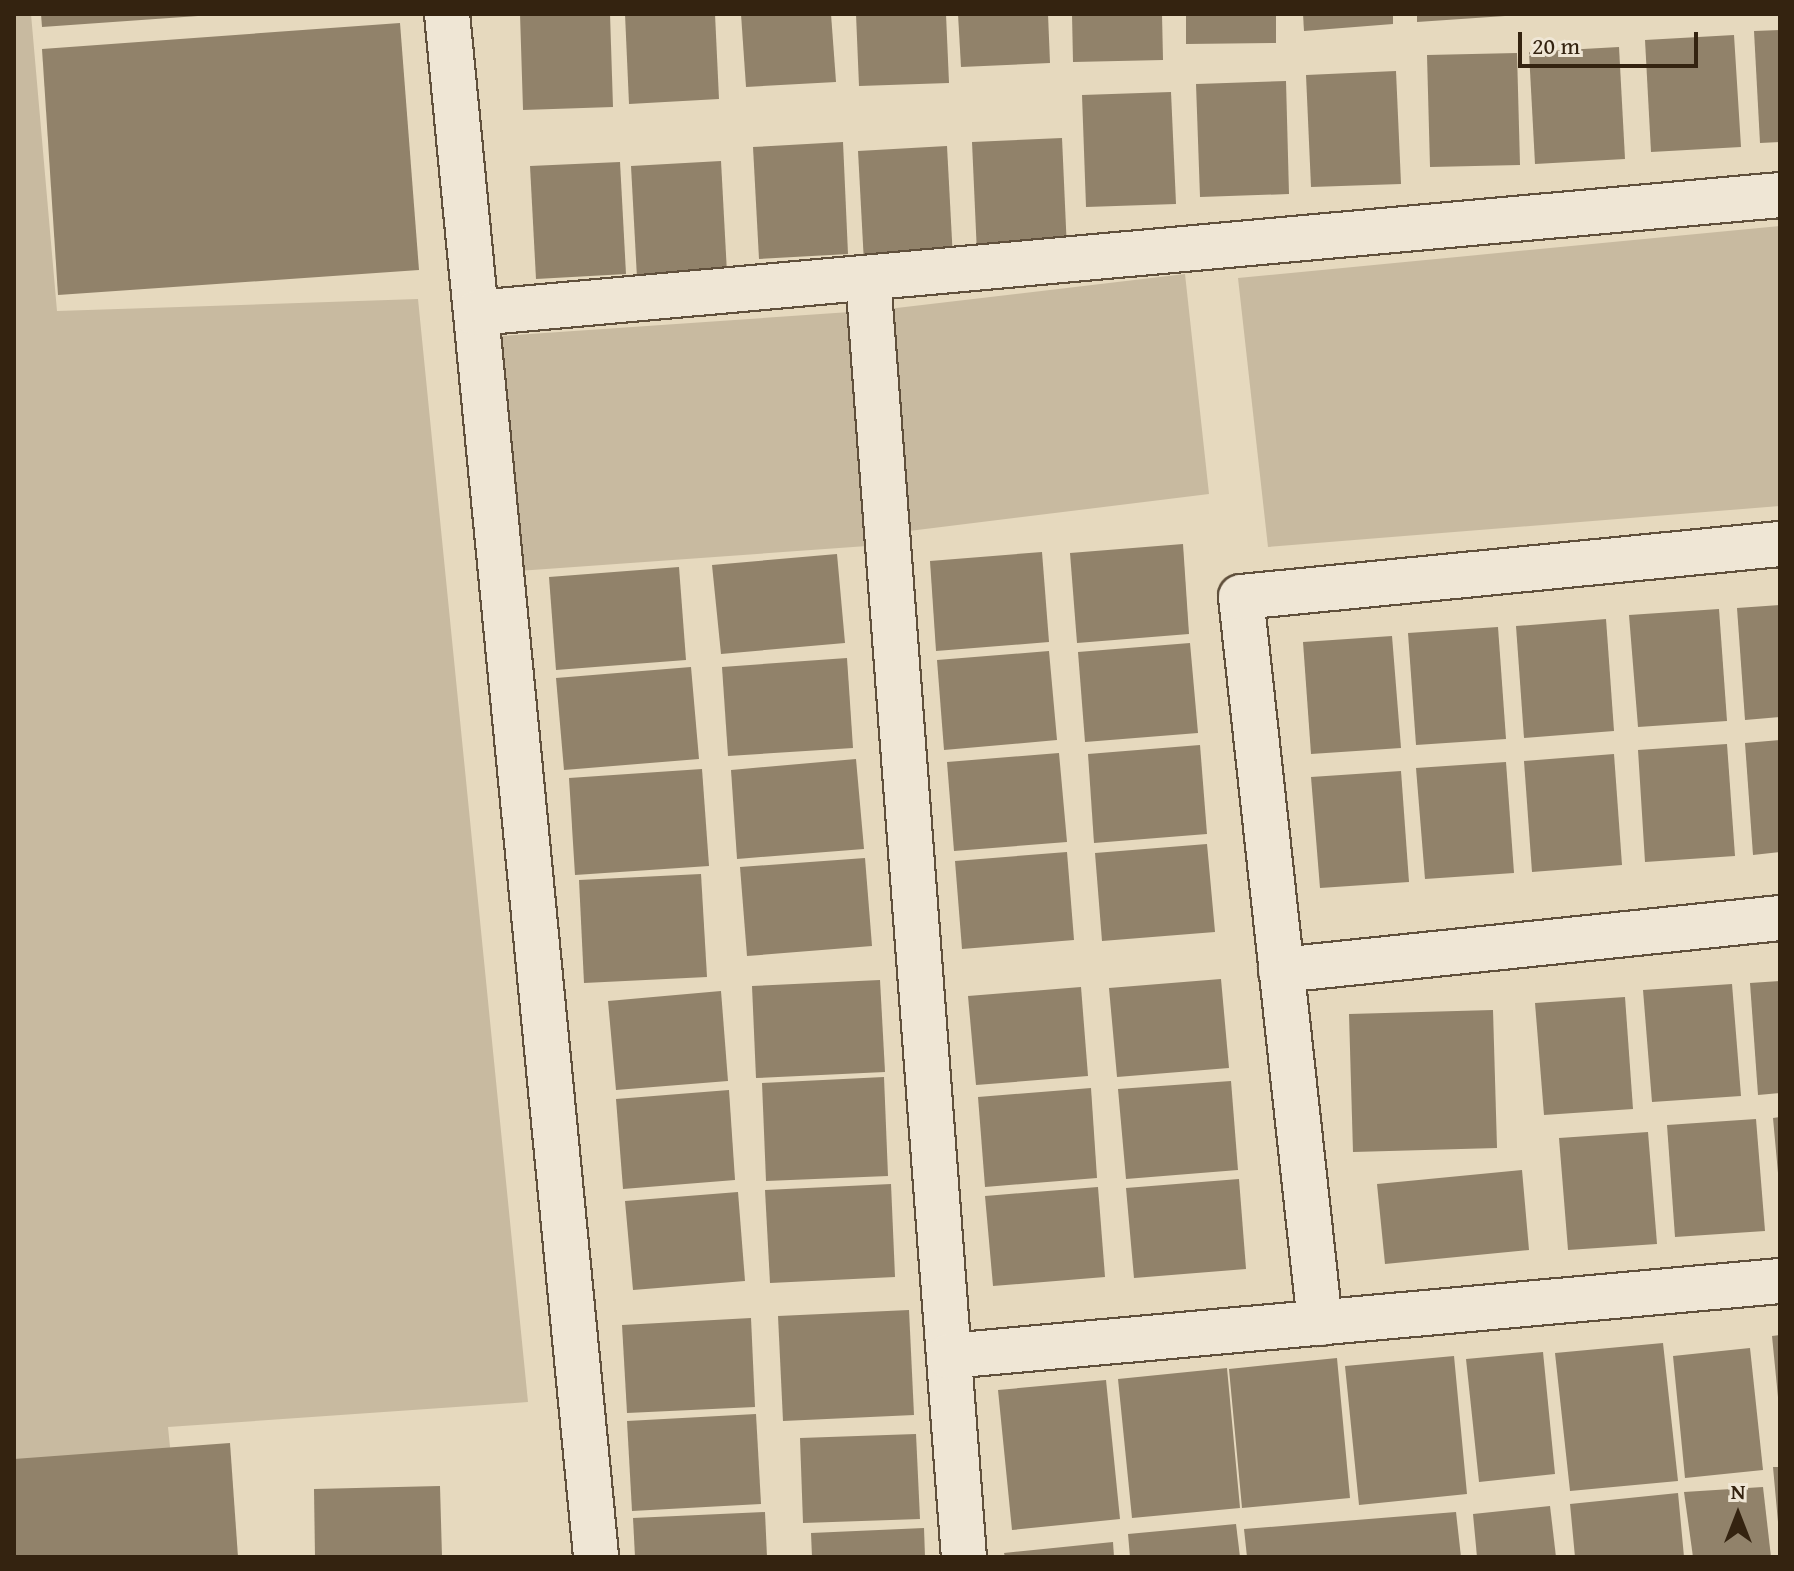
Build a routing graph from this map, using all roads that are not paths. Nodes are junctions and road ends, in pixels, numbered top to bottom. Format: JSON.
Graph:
{"nodes":[{"id":1,"x":447,"y":14,"type":"edge"},
{"id":2,"x":1780,"y":195,"type":"edge"},
{"id":3,"x":868,"y":278,"type":"junction"},
{"id":4,"x":476,"y":313,"type":"junction"},
{"id":5,"x":1780,"y":544,"type":"edge"},
{"id":6,"x":1780,"y":918,"type":"edge"},
{"id":7,"x":1281,"y":970,"type":"junction"},
{"id":8,"x":1780,"y":1281,"type":"edge"},
{"id":9,"x":1320,"y":1323,"type":"junction"},
{"id":10,"x":949,"y":1356,"type":"junction"},
{"id":11,"x":596,"y":1557,"type":"edge"},
{"id":12,"x":964,"y":1557,"type":"edge"}],
"edges":[{"from":1,"to":4,"type":"street"},
{"from":2,"to":3,"type":"street"},
{"from":3,"to":4,"type":"street"},
{"from":3,"to":10,"type":"street"},
{"from":4,"to":11,"type":"street"},
{"from":5,"to":7,"type":"street"},
{"from":6,"to":7,"type":"street"},
{"from":7,"to":9,"type":"street"},
{"from":8,"to":9,"type":"street"},
{"from":9,"to":10,"type":"street"},
{"from":10,"to":12,"type":"street"}]}
